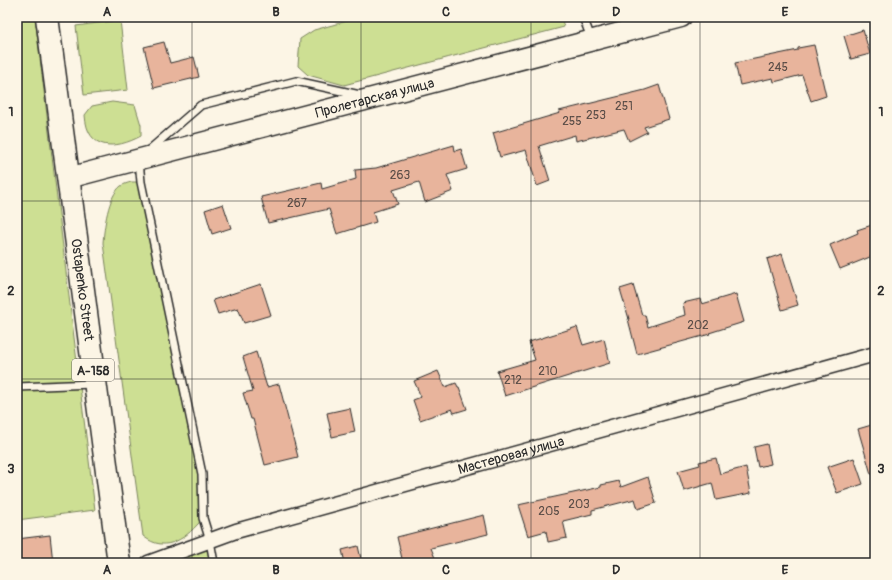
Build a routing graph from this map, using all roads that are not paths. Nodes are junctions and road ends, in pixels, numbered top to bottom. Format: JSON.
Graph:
{"nodes":[{"id":1,"x":47,"y":17,"type":"edge"},
{"id":2,"x":583,"y":17,"type":"edge"},
{"id":3,"x":681,"y":17,"type":"edge"},
{"id":4,"x":592,"y":40,"type":"junction"},
{"id":5,"x":372,"y":98,"type":"junction"},
{"id":6,"x":138,"y":159,"type":"junction"},
{"id":7,"x":68,"y":178,"type":"junction"},
{"id":8,"x":875,"y":354,"type":"edge"},
{"id":9,"x":95,"y":384,"type":"junction"},
{"id":10,"x":17,"y":388,"type":"edge"},
{"id":11,"x":210,"y":541,"type":"junction"},
{"id":12,"x":119,"y":563,"type":"edge"},
{"id":13,"x":148,"y":563,"type":"edge"},
{"id":14,"x":214,"y":563,"type":"edge"}],
"edges":[{"from":1,"to":7,"type":"main road","name":"Ostapenko Street","number":"А-158"},
{"from":2,"to":4,"type":"lane"},
{"from":3,"to":4,"type":"street","name":"Пролетарская улица"},
{"from":4,"to":5,"type":"street","name":"Пролетарская улица"},
{"from":5,"to":6,"type":"street","name":"Пролетарская улица"},
{"from":5,"to":6,"type":"lane"},
{"from":6,"to":7,"type":"street","name":"Пролетарская улица"},
{"from":6,"to":11,"type":"lane"},
{"from":7,"to":9,"type":"main road","name":"Ostapenko Street","number":"А-158"},
{"from":8,"to":11,"type":"street","name":"Мастеровая улица"},
{"from":9,"to":10,"type":"lane"},
{"from":9,"to":12,"type":"main road","name":"Ostapenko Street","number":"А-158"},
{"from":11,"to":13,"type":"street","name":"Мастеровая улица"},
{"from":11,"to":14,"type":"lane"}]}
